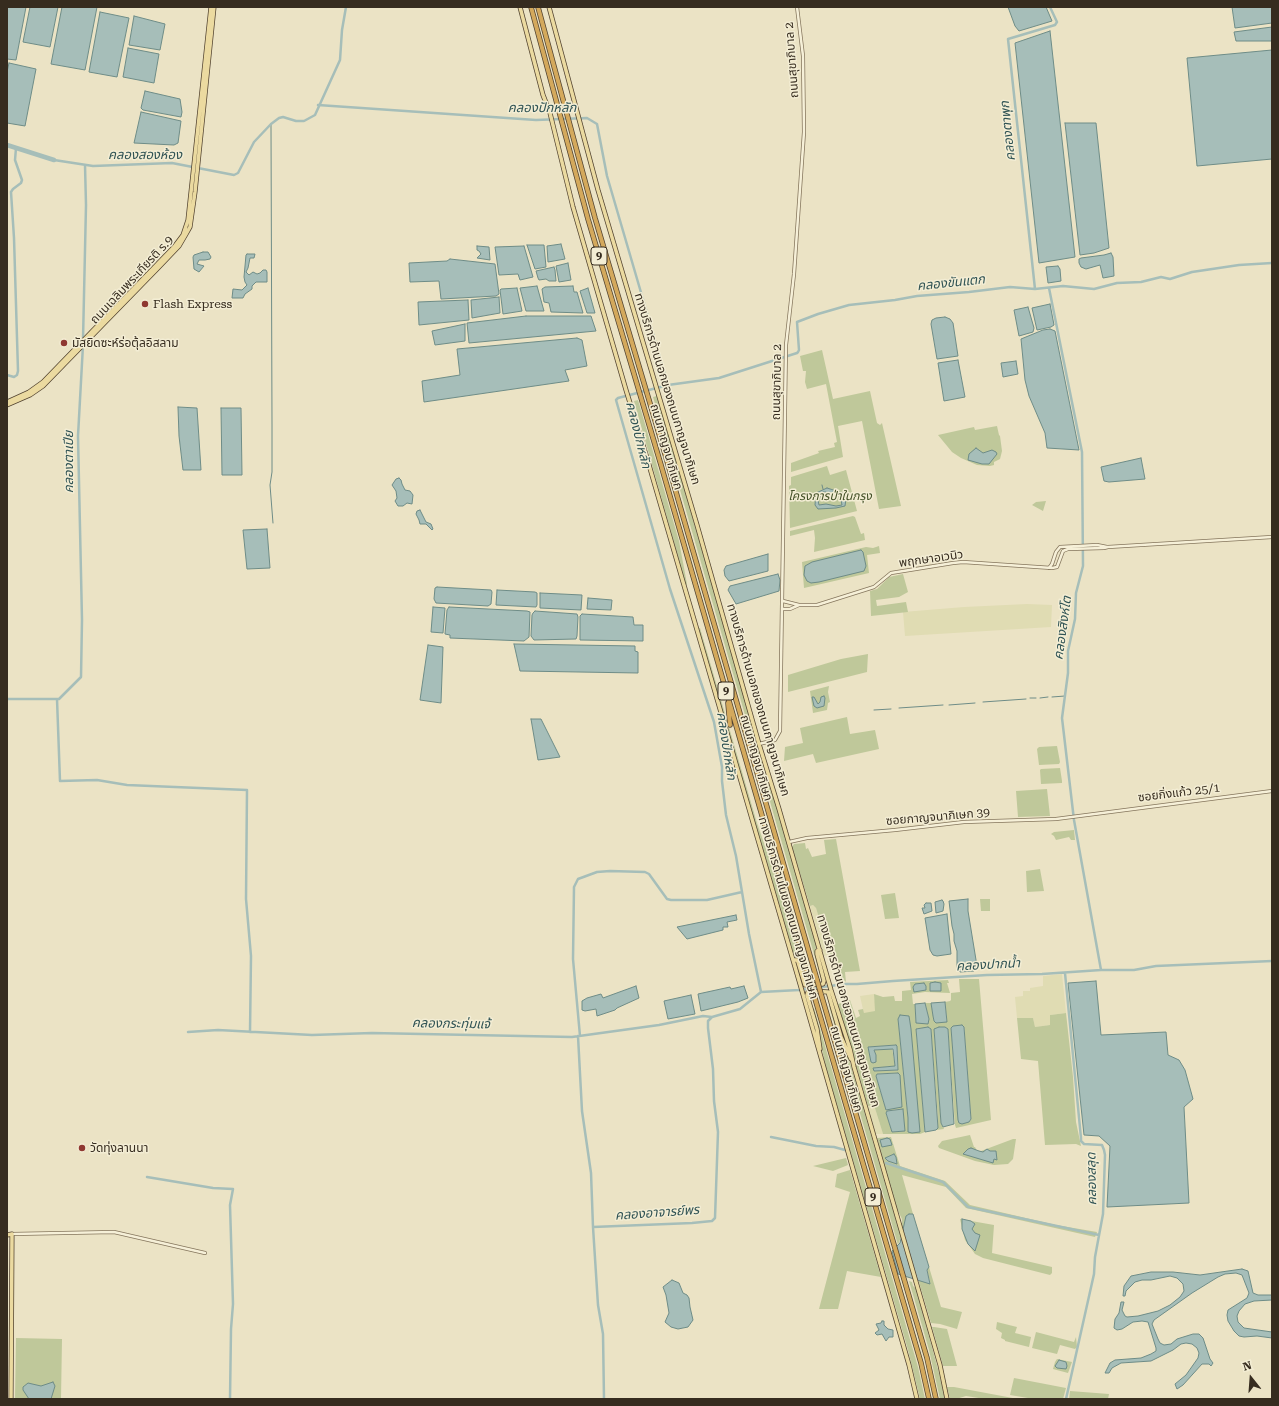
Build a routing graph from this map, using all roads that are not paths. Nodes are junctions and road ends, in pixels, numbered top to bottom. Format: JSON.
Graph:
{"nodes":[{"id":1,"x":212,"y":7,"type":"edge"},
{"id":2,"x":520,"y":7,"type":"edge"},
{"id":3,"x":531,"y":7,"type":"edge"},
{"id":4,"x":538,"y":7,"type":"edge"},
{"id":5,"x":549,"y":7,"type":"edge"},
{"id":6,"x":797,"y":7,"type":"edge"},
{"id":7,"x":75,"y":352,"type":"junction"},
{"id":8,"x":7,"y":402,"type":"edge"},
{"id":9,"x":7,"y":405,"type":"edge"},
{"id":10,"x":1272,"y":537,"type":"edge"},
{"id":11,"x":1070,"y":548,"type":"junction"},
{"id":12,"x":1048,"y":568,"type":"junction"},
{"id":13,"x":782,"y":601,"type":"junction"},
{"id":14,"x":799,"y":605,"type":"junction"},
{"id":15,"x":782,"y":609,"type":"junction"},
{"id":16,"x":727,"y":692,"type":"junction"},
{"id":17,"x":730,"y":725,"type":"dead end"},
{"id":18,"x":759,"y":744,"type":"junction"},
{"id":19,"x":1272,"y":791,"type":"edge"},
{"id":20,"x":1089,"y":815,"type":"joint"},
{"id":21,"x":789,"y":842,"type":"junction"},
{"id":22,"x":820,"y":950,"type":"junction"},
{"id":23,"x":793,"y":960,"type":"junction"},
{"id":24,"x":846,"y":1035,"type":"junction"},
{"id":25,"x":841,"y":1037,"type":"junction"},
{"id":26,"x":822,"y":1062,"type":"junction"},
{"id":27,"x":854,"y":1067,"type":"junction"},
{"id":28,"x":12,"y":1234,"type":"junction"},
{"id":29,"x":7,"y":1235,"type":"edge"},
{"id":30,"x":205,"y":1253,"type":"dead end"},
{"id":31,"x":11,"y":1399,"type":"edge"},
{"id":32,"x":917,"y":1399,"type":"edge"},
{"id":33,"x":929,"y":1399,"type":"edge"},
{"id":34,"x":936,"y":1399,"type":"edge"},
{"id":35,"x":947,"y":1399,"type":"edge"}],
"edges":[{"from":1,"to":7,"type":"main road","name":"ถนนเฉลิมพระเกียรติ ร.9"},
{"from":2,"to":23,"type":"main road","name":"ทางบริการด้านในของถนนกาญจนาภิเษก"},
{"from":3,"to":16,"type":"highway","name":"ถนนกาญจนาภิเษก","number":"9"},
{"from":4,"to":34,"type":"highway","name":"ถนนกาญจนาภิเษก","number":"9","bridge":true},
{"from":5,"to":18,"type":"main road","name":"ทางบริการด้านนอกของถนนกาญจนาภิเษก"},
{"from":6,"to":13,"type":"street","name":"ถนนสุขาภิบาล 2"},
{"from":7,"to":8,"type":"main road","name":"ถนนเฉลิมพระเกียรติ ร.9"},
{"from":7,"to":9,"type":"main road","name":"ถนนเฉลิมพระเกียรติ ร.9"},
{"from":10,"to":11,"type":"street"},
{"from":11,"to":12,"type":"street"},
{"from":11,"to":12,"type":"street"},
{"from":12,"to":14,"type":"street","name":"พฤกษาอเวนิว"},
{"from":13,"to":14,"type":"street","name":"พฤกษาอเวนิว"},
{"from":13,"to":15,"type":"street","name":"ถนนสุขาภิบาล 2"},
{"from":14,"to":15,"type":"street","name":"พฤกษาอเวนิว"},
{"from":15,"to":18,"type":"street","name":"ถนนสุขาภิบาล 2"},
{"from":16,"to":17,"type":"highway"},
{"from":16,"to":33,"type":"highway","name":"ถนนกาญจนาภิเษก","number":"9","bridge":true},
{"from":18,"to":21,"type":"main road","name":"ทางบริการด้านนอกของถนนกาญจนาภิเษก"},
{"from":19,"to":20,"type":"street","name":"ซอยกิ่งแก้ว 25/1"},
{"from":20,"to":21,"type":"street","name":"ซอยกาญจนาภิเษก 39"},
{"from":21,"to":22,"type":"main road","name":"ทางบริการด้านนอกของถนนกาญจนาภิเษก"},
{"from":22,"to":23,"type":"main road"},
{"from":22,"to":24,"type":"main road","name":"ทางบริการด้านนอกของถนนกาญจนาภิเษก"},
{"from":23,"to":26,"type":"main road","name":"ทางบริการด้านในของถนนกาญจนาภิเษก"},
{"from":24,"to":25,"type":"main road"},
{"from":24,"to":27,"type":"main road","name":"ทางบริการด้านนอกของถนนกาญจนาภิเษก"},
{"from":25,"to":26,"type":"main road"},
{"from":25,"to":27,"type":"main road"},
{"from":26,"to":32,"type":"main road","name":"ทางบริการด้านในของถนนกาญจนาภิเษก"},
{"from":27,"to":35,"type":"main road","name":"ทางบริการด้านนอกของถนนกาญจนาภิเษก"},
{"from":28,"to":29,"type":"main road"},
{"from":28,"to":30,"type":"street"},
{"from":28,"to":31,"type":"main road"}]}
